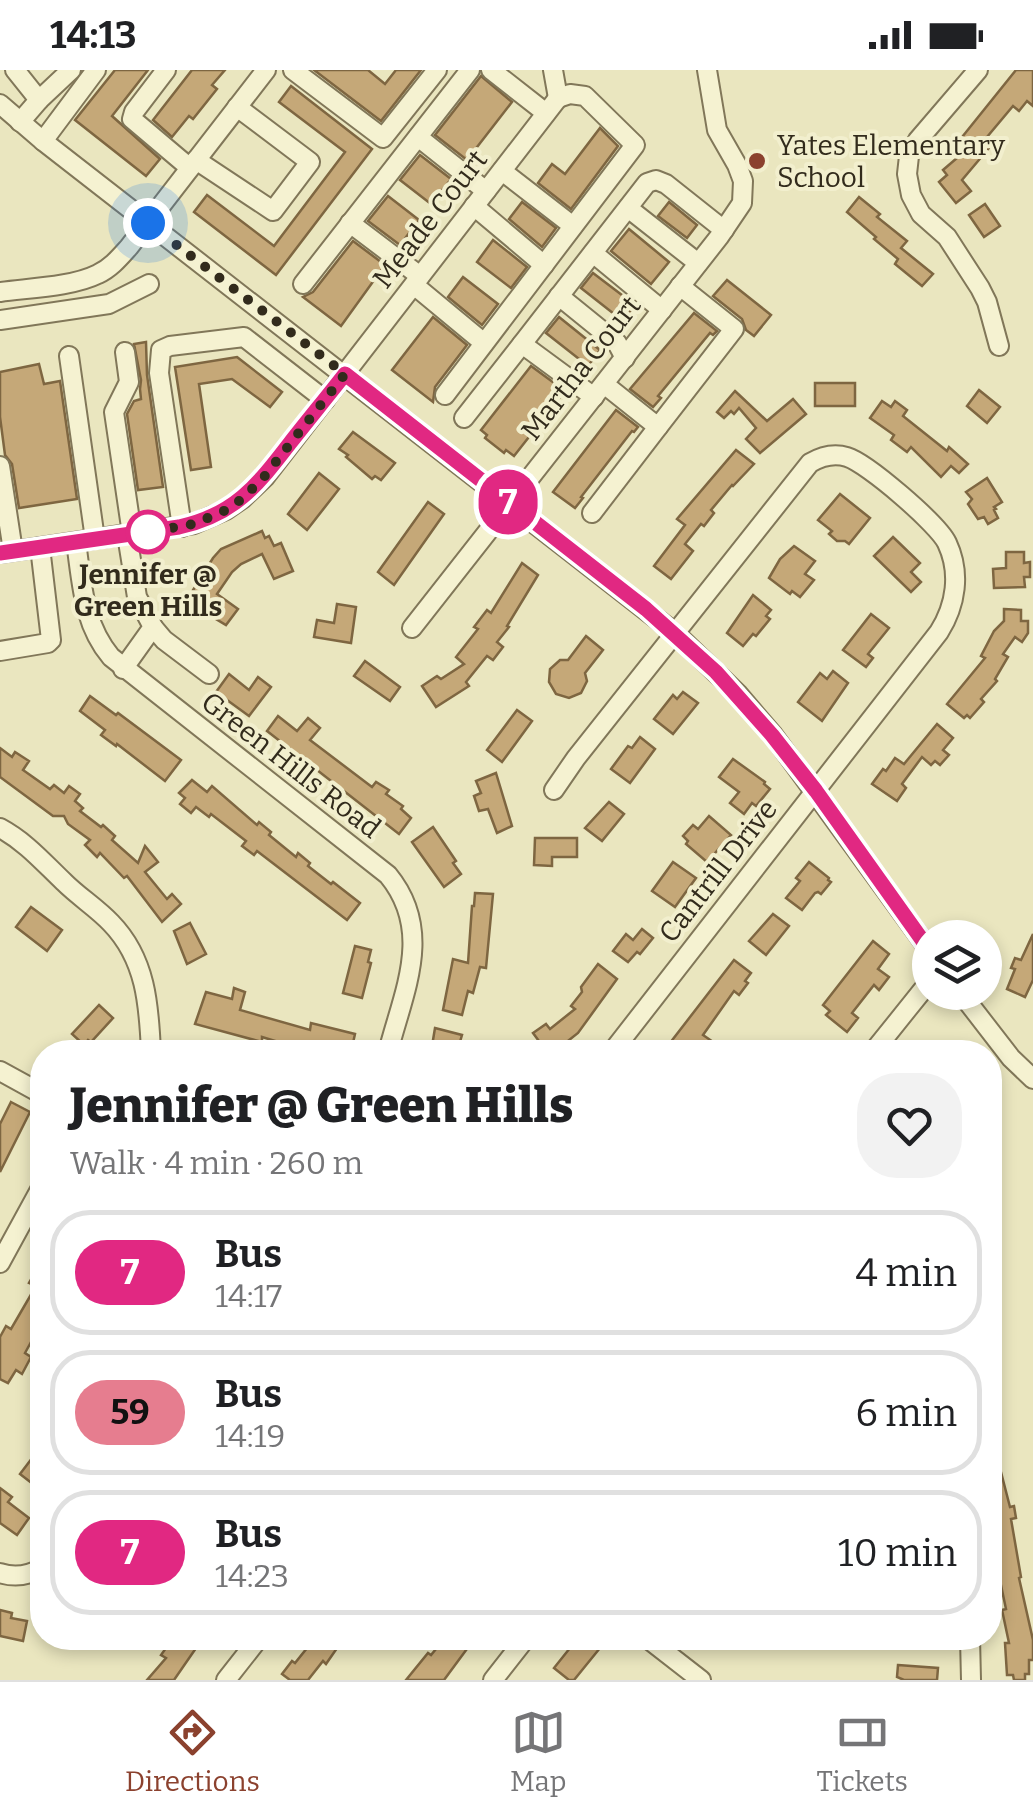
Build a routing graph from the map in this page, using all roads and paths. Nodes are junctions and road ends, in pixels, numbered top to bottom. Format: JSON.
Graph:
{"nodes":[{"id":1,"x":15,"y":70,"type":"edge"},
{"id":2,"x":71,"y":70,"type":"edge"},
{"id":3,"x":96,"y":70,"type":"edge"},
{"id":4,"x":166,"y":70,"type":"edge"},
{"id":5,"x":293,"y":70,"type":"edge"},
{"id":6,"x":438,"y":70,"type":"edge"},
{"id":7,"x":470,"y":70,"type":"edge"},
{"id":8,"x":492,"y":70,"type":"edge"},
{"id":9,"x":553,"y":70,"type":"edge"},
{"id":10,"x":707,"y":70,"type":"edge"},
{"id":11,"x":978,"y":70,"type":"edge"},
{"id":12,"x":264,"y":71,"type":"edge"},
{"id":13,"x":558,"y":98,"type":"junction"},
{"id":14,"x":38,"y":100,"type":"junction"},
{"id":15,"x":0,"y":104,"type":"edge"},
{"id":16,"x":238,"y":107,"type":"junction"},
{"id":17,"x":546,"y":113,"type":"junction"},
{"id":18,"x":20,"y":122,"type":"junction"},
{"id":19,"x":418,"y":138,"type":"junction"},
{"id":20,"x":43,"y":141,"type":"junction"},
{"id":21,"x":193,"y":164,"type":"junction"},
{"id":22,"x":502,"y":171,"type":"junction"},
{"id":23,"x":480,"y":199,"type":"junction"},
{"id":24,"x":628,"y":208,"type":"junction"},
{"id":25,"x":148,"y":223,"type":"junction"},
{"id":26,"x":350,"y":224,"type":"junction"},
{"id":27,"x":573,"y":226,"type":"junction"},
{"id":28,"x":721,"y":233,"type":"junction"},
{"id":29,"x":593,"y":253,"type":"junction"},
{"id":30,"x":698,"y":263,"type":"junction"},
{"id":31,"x":544,"y":265,"type":"junction"},
{"id":32,"x":417,"y":280,"type":"junction"},
{"id":33,"x":149,"y":284,"type":"dead end"},
{"id":34,"x":304,"y":284,"type":"dead end"},
{"id":35,"x":38,"y":286,"type":"junction"},
{"id":36,"x":680,"y":286,"type":"junction"},
{"id":37,"x":0,"y":292,"type":"edge"},
{"id":38,"x":559,"y":296,"type":"junction"},
{"id":39,"x":662,"y":310,"type":"junction"},
{"id":40,"x":41,"y":314,"type":"junction"},
{"id":41,"x":0,"y":320,"type":"edge"},
{"id":42,"x":484,"y":343,"type":"junction"},
{"id":43,"x":522,"y":344,"type":"junction"},
{"id":44,"x":999,"y":346,"type":"dead end"},
{"id":45,"x":125,"y":352,"type":"dead end"},
{"id":46,"x":69,"y":356,"type":"dead end"},
{"id":47,"x":625,"y":358,"type":"junction"},
{"id":48,"x":345,"y":374,"type":"junction"},
{"id":49,"x":599,"y":391,"type":"junction"},
{"id":50,"x":445,"y":395,"type":"dead end"},
{"id":51,"x":324,"y":400,"type":"junction"},
{"id":52,"x":464,"y":418,"type":"dead end"},
{"id":53,"x":658,"y":427,"type":"junction"},
{"id":54,"x":0,"y":466,"type":"edge"},
{"id":55,"x":510,"y":504,"type":"junction"},
{"id":56,"x":592,"y":513,"type":"dead end"},
{"id":57,"x":182,"y":526,"type":"junction"},
{"id":58,"x":129,"y":534,"type":"junction"},
{"id":59,"x":85,"y":541,"type":"junction"},
{"id":60,"x":40,"y":547,"type":"junction"},
{"id":61,"x":6,"y":552,"type":"edge"},
{"id":62,"x":153,"y":626,"type":"junction"},
{"id":63,"x":412,"y":628,"type":"dead end"},
{"id":64,"x":675,"y":633,"type":"junction"},
{"id":65,"x":0,"y":651,"type":"edge"},
{"id":66,"x":123,"y":669,"type":"junction"},
{"id":67,"x":208,"y":674,"type":"dead end"},
{"id":68,"x":554,"y":790,"type":"dead end"},
{"id":69,"x":816,"y":791,"type":"junction"},
{"id":70,"x":0,"y":828,"type":"edge"},
{"id":71,"x":912,"y":925,"type":"edge"},
{"id":72,"x":912,"y":1003,"type":"edge"},
{"id":73,"x":974,"y":1010,"type":"edge"},
{"id":74,"x":150,"y":1040,"type":"edge"},
{"id":75,"x":391,"y":1040,"type":"edge"},
{"id":76,"x":621,"y":1040,"type":"edge"},
{"id":77,"x":883,"y":1040,"type":"edge"},
{"id":78,"x":996,"y":1040,"type":"edge"},
{"id":79,"x":1002,"y":1046,"type":"edge"},
{"id":80,"x":0,"y":1071,"type":"edge"},
{"id":81,"x":1032,"y":1076,"type":"edge"},
{"id":82,"x":30,"y":1087,"type":"edge"},
{"id":83,"x":30,"y":1208,"type":"edge"},
{"id":84,"x":0,"y":1263,"type":"edge"},
{"id":85,"x":0,"y":1573,"type":"edge"},
{"id":86,"x":30,"y":1573,"type":"edge"},
{"id":87,"x":250,"y":1650,"type":"edge"},
{"id":88,"x":517,"y":1650,"type":"edge"},
{"id":89,"x":663,"y":1650,"type":"edge"},
{"id":90,"x":970,"y":1650,"type":"edge"},
{"id":91,"x":226,"y":1680,"type":"edge"},
{"id":92,"x":493,"y":1680,"type":"edge"},
{"id":93,"x":701,"y":1680,"type":"edge"},
{"id":94,"x":970,"y":1680,"type":"edge"}],
"edges":[{"from":1,"to":14,"type":"street"},
{"from":2,"to":14,"type":"street"},
{"from":3,"to":20,"type":"street"},
{"from":4,"to":21,"type":"street"},
{"from":5,"to":6,"type":"street"},
{"from":7,"to":19,"type":"street"},
{"from":8,"to":17,"type":"street"},
{"from":9,"to":13,"type":"street"},
{"from":10,"to":28,"type":"street","name":"Martha Court"},
{"from":11,"to":44,"type":"street"},
{"from":12,"to":16,"type":"street"},
{"from":13,"to":17,"type":"street","name":"Meade Court"},
{"from":13,"to":27,"type":"street"},
{"from":14,"to":18,"type":"street"},
{"from":15,"to":18,"type":"street"},
{"from":16,"to":21,"type":"street"},
{"from":16,"to":21,"type":"street"},
{"from":17,"to":22,"type":"street","name":"Meade Court"},
{"from":18,"to":20,"type":"street"},
{"from":19,"to":23,"type":"street"},
{"from":19,"to":26,"type":"street"},
{"from":20,"to":25,"type":"street"},
{"from":21,"to":25,"type":"street"},
{"from":22,"to":23,"type":"street","name":"Meade Court"},
{"from":22,"to":27,"type":"street"},
{"from":23,"to":31,"type":"street"},
{"from":23,"to":32,"type":"street","name":"Meade Court"},
{"from":24,"to":28,"type":"street"},
{"from":24,"to":29,"type":"street"},
{"from":24,"to":30,"type":"street"},
{"from":25,"to":35,"type":"street"},
{"from":25,"to":48,"type":"street"},
{"from":26,"to":32,"type":"street"},
{"from":26,"to":34,"type":"street"},
{"from":27,"to":31,"type":"street"},
{"from":28,"to":30,"type":"street","name":"Martha Court"},
{"from":29,"to":38,"type":"street"},
{"from":29,"to":39,"type":"street"},
{"from":30,"to":36,"type":"street","name":"Martha Court"},
{"from":31,"to":42,"type":"street"},
{"from":32,"to":42,"type":"street"},
{"from":32,"to":48,"type":"street","name":"Meade Court"},
{"from":33,"to":40,"type":"street"},
{"from":35,"to":37,"type":"street"},
{"from":35,"to":40,"type":"street"},
{"from":36,"to":39,"type":"street","name":"Martha Court"},
{"from":36,"to":53,"type":"street"},
{"from":38,"to":43,"type":"street"},
{"from":38,"to":47,"type":"street"},
{"from":39,"to":47,"type":"street","name":"Martha Court"},
{"from":40,"to":41,"type":"street"},
{"from":42,"to":50,"type":"street"},
{"from":43,"to":49,"type":"street"},
{"from":43,"to":52,"type":"street"},
{"from":45,"to":58,"type":"street"},
{"from":46,"to":59,"type":"street","name":"Green Hills Road"},
{"from":47,"to":49,"type":"street","name":"Martha Court"},
{"from":48,"to":51,"type":"street","name":"Meade Court"},
{"from":48,"to":55,"type":"street"},
{"from":49,"to":53,"type":"street"},
{"from":49,"to":55,"type":"street","name":"Martha Court"},
{"from":51,"to":57,"type":"street","name":"Meade Court"},
{"from":51,"to":57,"type":"street"},
{"from":53,"to":56,"type":"street"},
{"from":54,"to":61,"type":"street"},
{"from":55,"to":63,"type":"street","name":"Martha Court"},
{"from":55,"to":64,"type":"street"},
{"from":57,"to":58,"type":"street","name":"Meade Court"},
{"from":58,"to":59,"type":"street","name":"Meade Court"},
{"from":58,"to":62,"type":"street"},
{"from":59,"to":60,"type":"street","name":"Meade Court"},
{"from":59,"to":66,"type":"street","name":"Green Hills Road"},
{"from":60,"to":61,"type":"street","name":"Meade Court"},
{"from":60,"to":65,"type":"street"},
{"from":62,"to":66,"type":"street"},
{"from":62,"to":67,"type":"street"},
{"from":64,"to":68,"type":"street","name":"Cantrill Drive"},
{"from":64,"to":69,"type":"street"},
{"from":64,"to":69,"type":"street","name":"Cantrill Drive"},
{"from":66,"to":75,"type":"street","name":"Green Hills Road"},
{"from":69,"to":71,"type":"street"},
{"from":69,"to":76,"type":"street","name":"Cantrill Drive"},
{"from":70,"to":74,"type":"street"},
{"from":72,"to":77,"type":"street"},
{"from":73,"to":78,"type":"street"},
{"from":79,"to":81,"type":"street"},
{"from":80,"to":82,"type":"street"},
{"from":83,"to":84,"type":"street"},
{"from":85,"to":86,"type":"street"},
{"from":87,"to":91,"type":"street"},
{"from":88,"to":92,"type":"street"},
{"from":89,"to":93,"type":"street"},
{"from":90,"to":94,"type":"street"}]}
